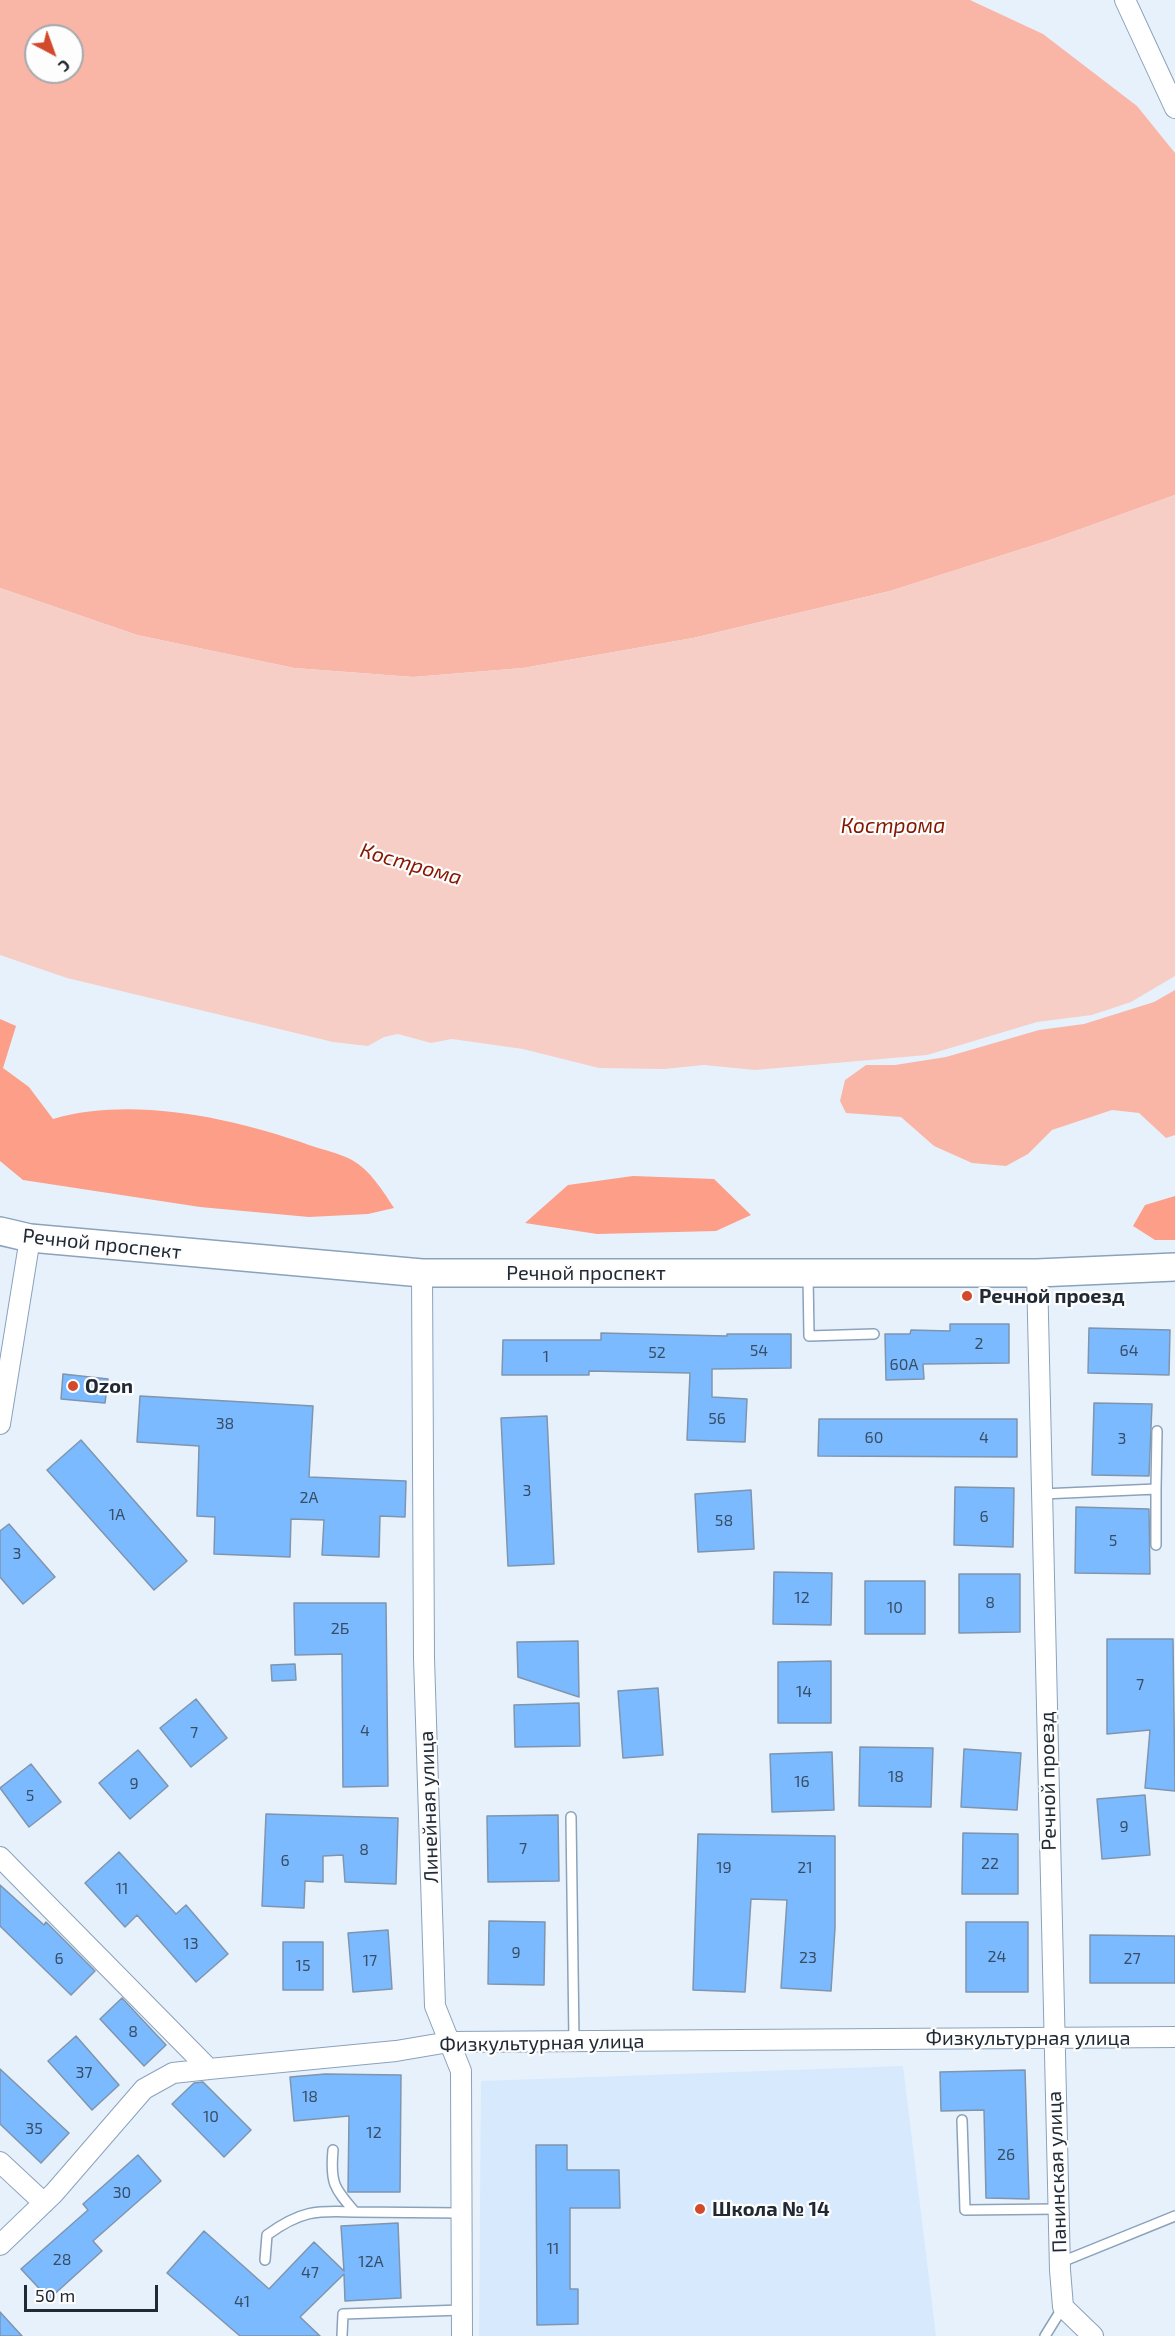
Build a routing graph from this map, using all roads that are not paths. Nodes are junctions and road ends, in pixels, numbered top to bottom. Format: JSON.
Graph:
{"nodes":[{"id":1,"x":1125,"y":0,"type":"edge"},
{"id":2,"x":1175,"y":108,"type":"edge"},
{"id":3,"x":0,"y":1231,"type":"edge"},
{"id":4,"x":30,"y":1238,"type":"junction"},
{"id":5,"x":1175,"y":1267,"type":"edge"},
{"id":6,"x":422,"y":1273,"type":"junction"},
{"id":7,"x":808,"y":1273,"type":"junction"},
{"id":8,"x":1037,"y":1273,"type":"junction"},
{"id":9,"x":874,"y":1334,"type":"dead end"},
{"id":10,"x":0,"y":1424,"type":"edge"},
{"id":11,"x":1157,"y":1431,"type":"dead end"},
{"id":12,"x":1156,"y":1489,"type":"junction"},
{"id":13,"x":1042,"y":1494,"type":"junction"},
{"id":14,"x":1156,"y":1545,"type":"dead end"},
{"id":15,"x":571,"y":1817,"type":"dead end"},
{"id":16,"x":0,"y":1857,"type":"edge"},
{"id":17,"x":1053,"y":2037,"type":"junction"},
{"id":18,"x":1175,"y":2037,"type":"edge"},
{"id":19,"x":574,"y":2041,"type":"junction"},
{"id":20,"x":449,"y":2042,"type":"junction"},
{"id":21,"x":209,"y":2069,"type":"junction"},
{"id":22,"x":962,"y":2120,"type":"dead end"},
{"id":23,"x":333,"y":2150,"type":"dead end"},
{"id":24,"x":0,"y":2162,"type":"edge"},
{"id":25,"x":44,"y":2203,"type":"junction"},
{"id":26,"x":1058,"y":2209,"type":"junction"},
{"id":27,"x":355,"y":2212,"type":"junction"},
{"id":28,"x":461,"y":2213,"type":"junction"},
{"id":29,"x":1175,"y":2216,"type":"edge"},
{"id":30,"x":0,"y":2245,"type":"edge"},
{"id":31,"x":265,"y":2260,"type":"dead end"},
{"id":32,"x":1059,"y":2263,"type":"junction"},
{"id":33,"x":1063,"y":2307,"type":"junction"},
{"id":34,"x":462,"y":2310,"type":"junction"},
{"id":35,"x":342,"y":2336,"type":"edge"},
{"id":36,"x":462,"y":2336,"type":"edge"},
{"id":37,"x":1045,"y":2336,"type":"edge"},
{"id":38,"x":1093,"y":2336,"type":"edge"}],
"edges":[{"from":1,"to":2,"type":"street"},
{"from":3,"to":4,"type":"street","name":"Речной проспект"},
{"from":4,"to":6,"type":"street","name":"Речной проспект"},
{"from":4,"to":10,"type":"street"},
{"from":5,"to":8,"type":"street","name":"Речной проспект"},
{"from":6,"to":7,"type":"street","name":"Речной проспект"},
{"from":6,"to":20,"type":"street","name":"Линейная улица"},
{"from":7,"to":8,"type":"street","name":"Речной проспект"},
{"from":7,"to":9,"type":"lane"},
{"from":8,"to":13,"type":"street","name":"Речной проезд"},
{"from":11,"to":12,"type":"lane"},
{"from":12,"to":13,"type":"lane"},
{"from":12,"to":14,"type":"lane"},
{"from":13,"to":17,"type":"street","name":"Речной проезд"},
{"from":15,"to":19,"type":"lane"},
{"from":16,"to":21,"type":"street"},
{"from":17,"to":18,"type":"street","name":"Физкультурная улица"},
{"from":17,"to":19,"type":"street","name":"Физкультурная улица"},
{"from":17,"to":26,"type":"street","name":"Панинская улица"},
{"from":19,"to":20,"type":"street","name":"Физкультурная улица"},
{"from":20,"to":21,"type":"street","name":"Физкультурная улица"},
{"from":20,"to":28,"type":"street","name":"Линейная улица"},
{"from":21,"to":25,"type":"street","name":"Физкультурная улица"},
{"from":22,"to":26,"type":"lane"},
{"from":23,"to":27,"type":"lane"},
{"from":24,"to":25,"type":"street"},
{"from":25,"to":30,"type":"street","name":"Физкультурная улица"},
{"from":26,"to":32,"type":"street","name":"Панинская улица"},
{"from":27,"to":28,"type":"lane"},
{"from":27,"to":31,"type":"lane"},
{"from":28,"to":34,"type":"street","name":"Линейная улица"},
{"from":29,"to":32,"type":"lane"},
{"from":32,"to":33,"type":"street","name":"Панинская улица"},
{"from":33,"to":37,"type":"lane"},
{"from":33,"to":38,"type":"street"},
{"from":34,"to":35,"type":"lane"},
{"from":34,"to":36,"type":"street","name":"Линейная улица"}]}
